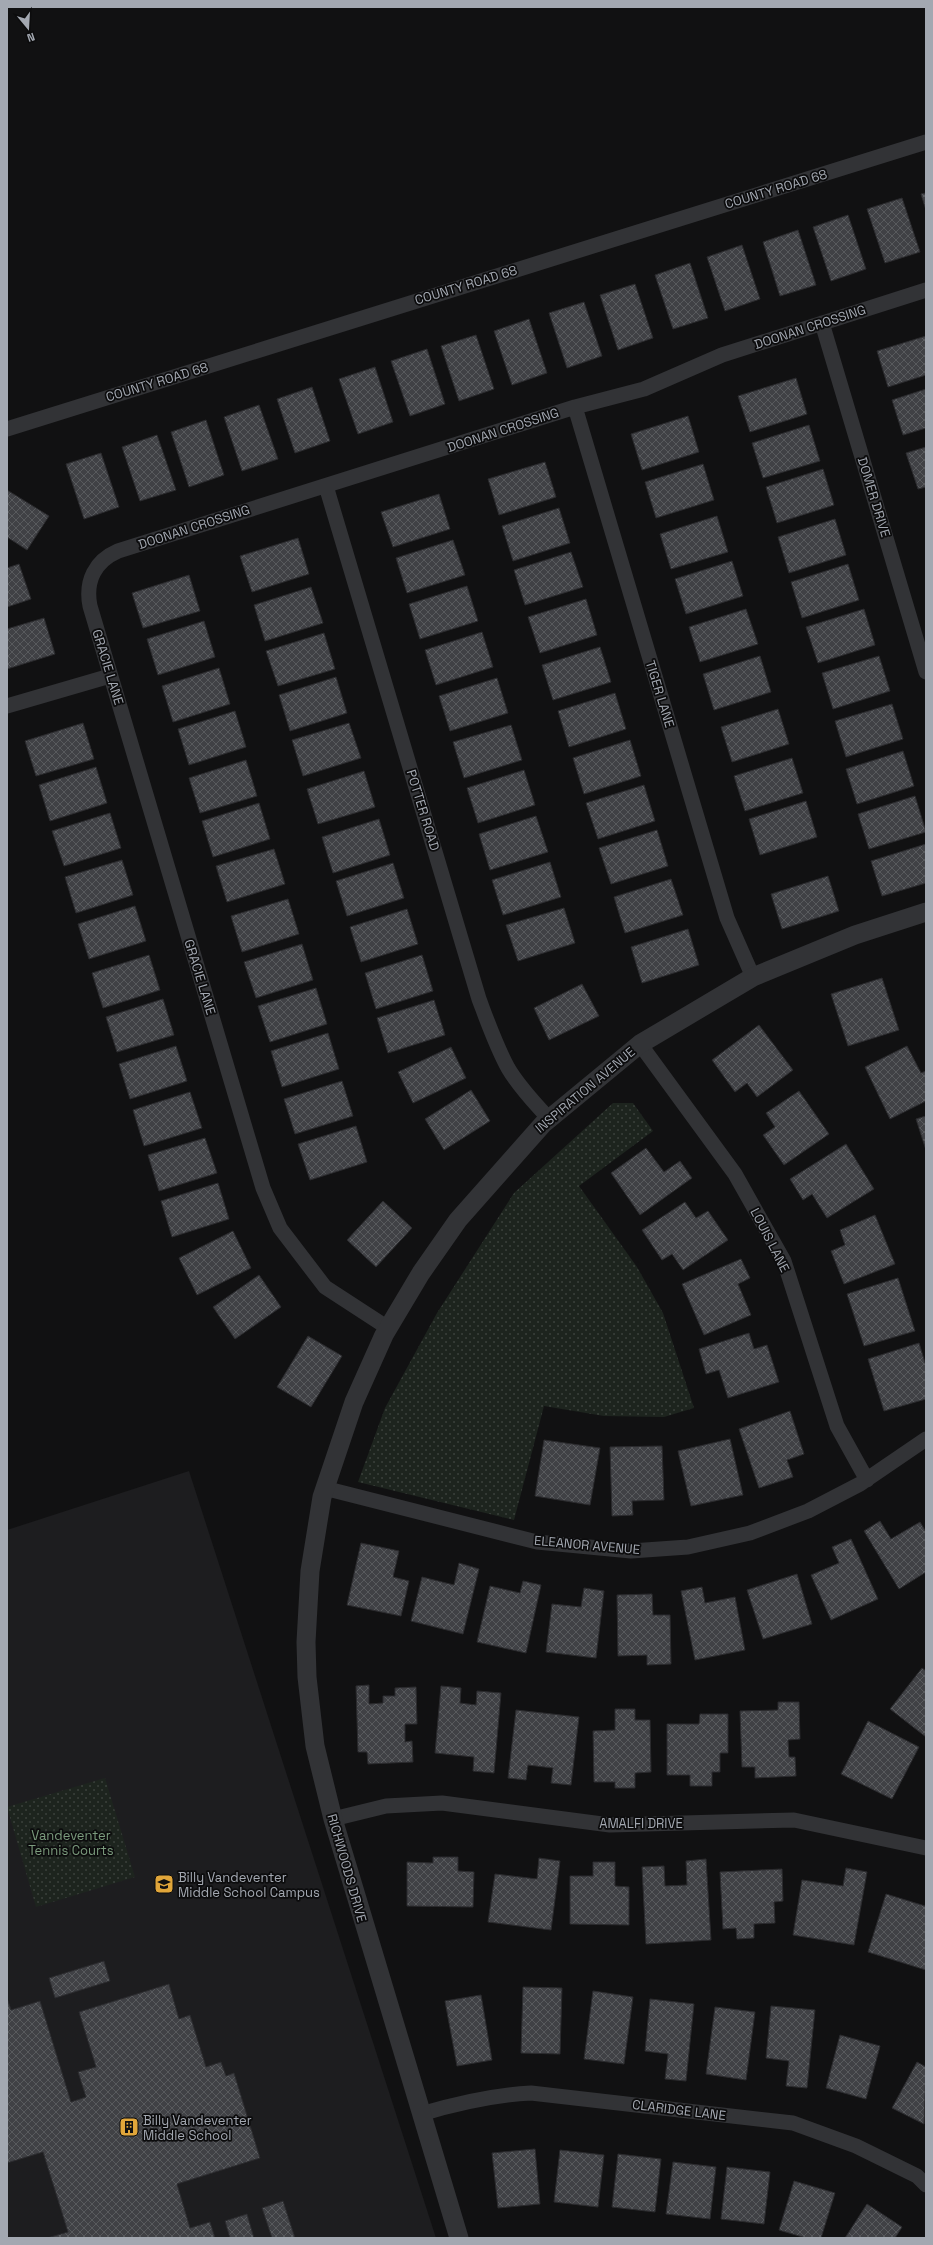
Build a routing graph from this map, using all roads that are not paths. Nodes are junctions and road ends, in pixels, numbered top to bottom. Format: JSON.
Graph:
{"nodes":[{"id":1,"x":926,"y":142,"type":"edge"},
{"id":2,"x":926,"y":290,"type":"edge"},
{"id":3,"x":822,"y":323,"type":"junction"},
{"id":4,"x":575,"y":408,"type":"junction"},
{"id":5,"x":7,"y":429,"type":"edge"},
{"id":6,"x":326,"y":486,"type":"junction"},
{"id":7,"x":90,"y":580,"type":"joint"},
{"id":8,"x":926,"y":672,"type":"edge"},
{"id":9,"x":110,"y":676,"type":"junction"},
{"id":10,"x":7,"y":706,"type":"edge"},
{"id":11,"x":926,"y":912,"type":"edge"},
{"id":12,"x":753,"y":978,"type":"junction"},
{"id":13,"x":640,"y":1044,"type":"junction"},
{"id":14,"x":549,"y":1119,"type":"junction"},
{"id":15,"x":388,"y":1328,"type":"junction"},
{"id":16,"x":926,"y":1439,"type":"edge"},
{"id":17,"x":867,"y":1480,"type":"junction"},
{"id":18,"x":324,"y":1488,"type":"junction"},
{"id":19,"x":333,"y":1819,"type":"junction"},
{"id":20,"x":926,"y":1848,"type":"edge"},
{"id":21,"x":421,"y":2114,"type":"junction"},
{"id":22,"x":926,"y":2184,"type":"edge"},
{"id":23,"x":459,"y":2238,"type":"edge"}],
"edges":[{"from":1,"to":5,"type":"street","name":"COUNTY ROAD 68"},
{"from":2,"to":3,"type":"street","name":"DOONAN CROSSING"},
{"from":3,"to":4,"type":"street","name":"DOONAN CROSSING"},
{"from":3,"to":8,"type":"street","name":"DOMER DRIVE"},
{"from":4,"to":6,"type":"street","name":"DOONAN CROSSING"},
{"from":4,"to":12,"type":"street","name":"TIGER LANE"},
{"from":6,"to":7,"type":"street","name":"DOONAN CROSSING"},
{"from":6,"to":14,"type":"street","name":"POTTER ROAD"},
{"from":7,"to":9,"type":"street","name":"GRACIE LANE"},
{"from":9,"to":10,"type":"street"},
{"from":9,"to":15,"type":"street","name":"GRACIE LANE"},
{"from":11,"to":12,"type":"street","name":"INSPIRATION AVENUE"},
{"from":12,"to":13,"type":"street","name":"INSPIRATION AVENUE"},
{"from":13,"to":14,"type":"street","name":"INSPIRATION AVENUE"},
{"from":13,"to":17,"type":"street","name":"LOUIS LANE"},
{"from":14,"to":15,"type":"street","name":"INSPIRATION AVENUE"},
{"from":15,"to":18,"type":"street","name":"INSPIRATION AVENUE"},
{"from":16,"to":17,"type":"street","name":"ELEANOR AVENUE"},
{"from":17,"to":18,"type":"street","name":"ELEANOR AVENUE"},
{"from":18,"to":19,"type":"street","name":"RICHWOODS DRIVE"},
{"from":19,"to":20,"type":"street","name":"AMALFI DRIVE"},
{"from":19,"to":21,"type":"street","name":"RICHWOODS DRIVE"},
{"from":21,"to":22,"type":"street","name":"CLARIDGE LANE"},
{"from":21,"to":23,"type":"street","name":"RICHWOODS DRIVE"}]}
